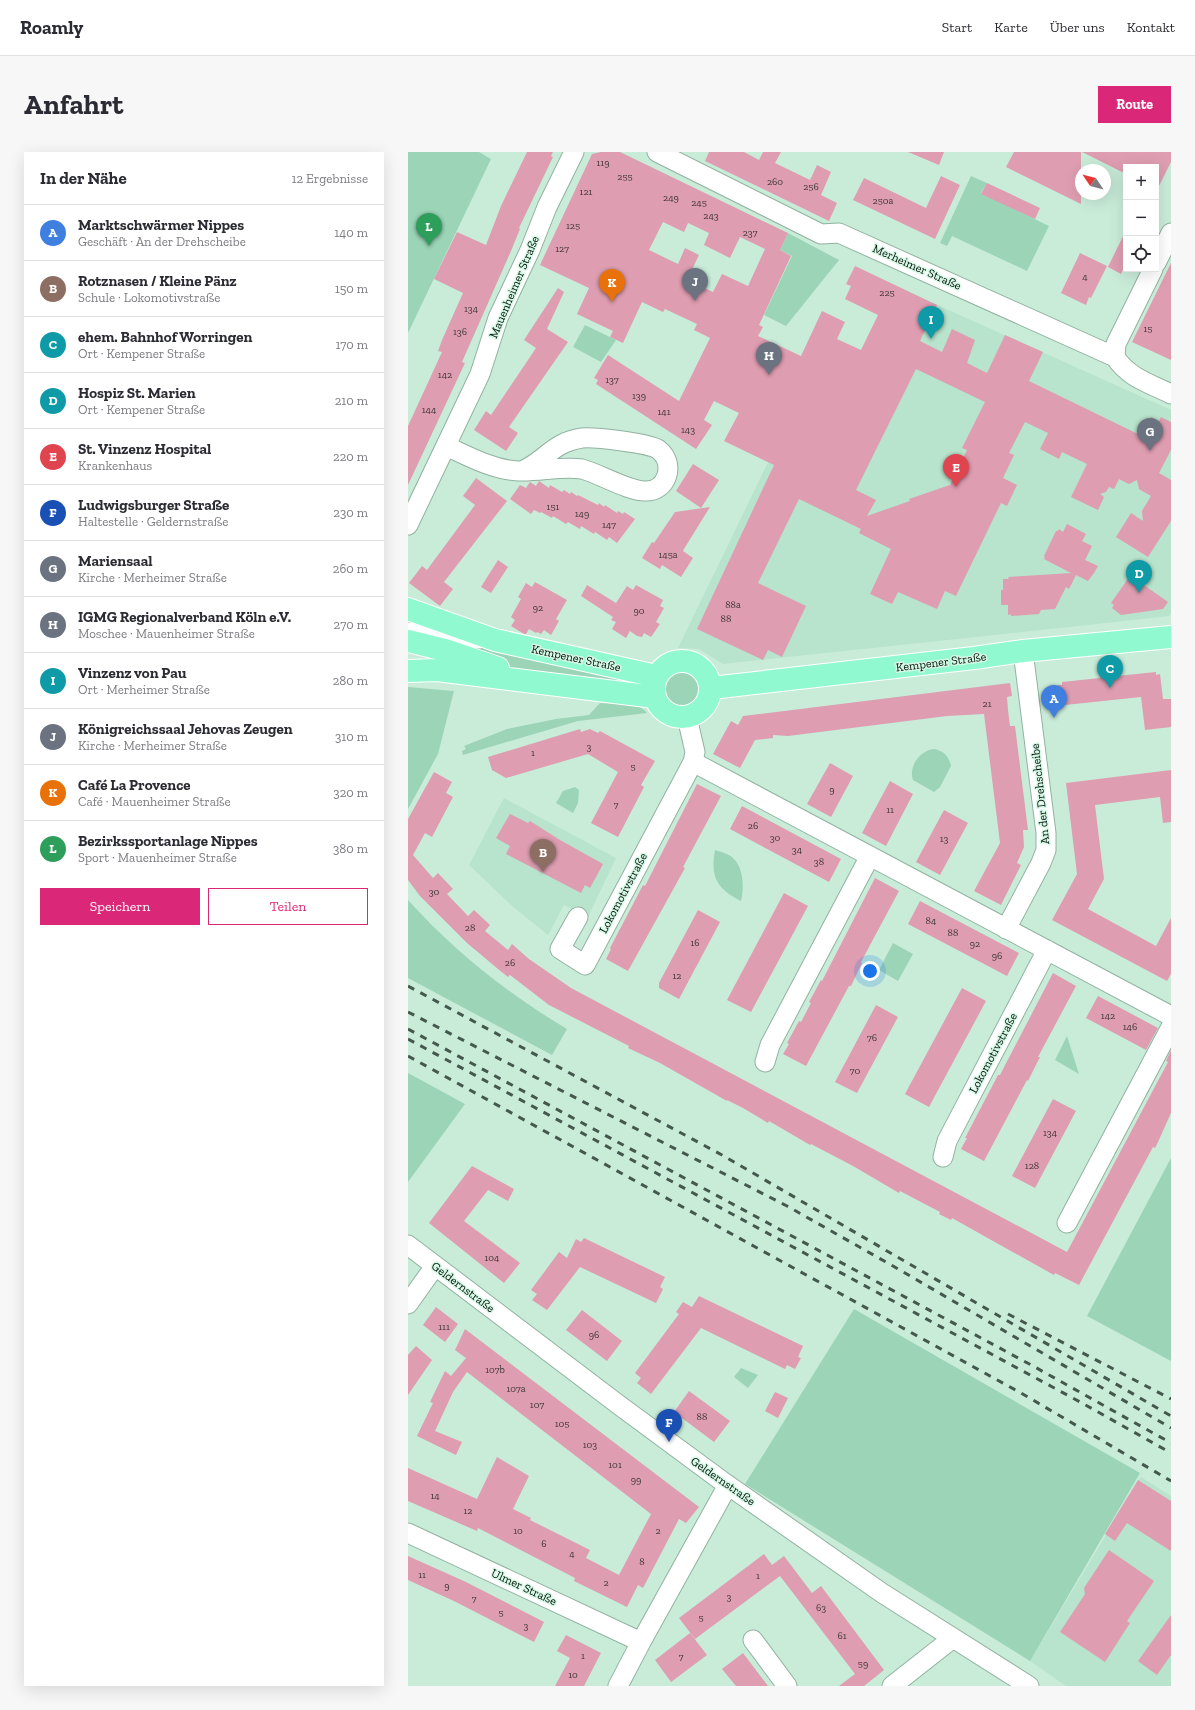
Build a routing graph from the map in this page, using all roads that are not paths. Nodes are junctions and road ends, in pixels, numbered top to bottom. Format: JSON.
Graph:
{"nodes":[{"id":1,"x":574,"y":152,"type":"edge"},
{"id":2,"x":657,"y":152,"type":"edge"},
{"id":3,"x":1171,"y":233,"type":"edge"},
{"id":4,"x":1159,"y":257,"type":"edge"},
{"id":5,"x":1152,"y":272,"type":"edge"},
{"id":6,"x":1115,"y":357,"type":"junction"},
{"id":7,"x":1171,"y":394,"type":"edge"},
{"id":8,"x":446,"y":446,"type":"junction"},
{"id":9,"x":522,"y":471,"type":"junction"},
{"id":10,"x":408,"y":525,"type":"edge"},
{"id":11,"x":408,"y":609,"type":"edge"},
{"id":12,"x":408,"y":632,"type":"edge"},
{"id":13,"x":1171,"y":637,"type":"edge"},
{"id":14,"x":495,"y":640,"type":"junction"},
{"id":15,"x":408,"y":642,"type":"edge"},
{"id":16,"x":1023,"y":651,"type":"junction"},
{"id":17,"x":408,"y":671,"type":"edge"},
{"id":18,"x":564,"y":685,"type":"junction"},
{"id":19,"x":656,"y":686,"type":"junction"},
{"id":20,"x":711,"y":688,"type":"junction"},
{"id":21,"x":687,"y":717,"type":"junction"},
{"id":22,"x":693,"y":762,"type":"junction"},
{"id":23,"x":870,"y":856,"type":"junction"},
{"id":24,"x":578,"y":917,"type":"dead end"},
{"id":25,"x":1006,"y":929,"type":"junction"},
{"id":26,"x":1047,"y":950,"type":"junction"},
{"id":27,"x":1171,"y":1016,"type":"edge"},
{"id":28,"x":1171,"y":1027,"type":"edge"},
{"id":29,"x":765,"y":1062,"type":"dead end"},
{"id":30,"x":943,"y":1157,"type":"dead end"},
{"id":31,"x":1067,"y":1223,"type":"dead end"},
{"id":32,"x":408,"y":1245,"type":"edge"},
{"id":33,"x":435,"y":1266,"type":"junction"},
{"id":34,"x":408,"y":1304,"type":"edge"},
{"id":35,"x":728,"y":1486,"type":"junction"},
{"id":36,"x":408,"y":1533,"type":"edge"},
{"id":37,"x":953,"y":1638,"type":"junction"},
{"id":38,"x":753,"y":1640,"type":"dead end"},
{"id":39,"x":641,"y":1642,"type":"junction"},
{"id":40,"x":618,"y":1686,"type":"edge"},
{"id":41,"x":787,"y":1686,"type":"edge"},
{"id":42,"x":892,"y":1686,"type":"edge"},
{"id":43,"x":1029,"y":1686,"type":"edge"}],
"edges":[{"from":1,"to":8,"type":"street","name":"Mauenheimer Straße"},
{"from":2,"to":6,"type":"street","name":"Merheimer Straße"},
{"from":3,"to":4,"type":"street"},
{"from":5,"to":6,"type":"street"},
{"from":6,"to":7,"type":"street","name":"Merheimer Straße"},
{"from":8,"to":9,"type":"street"},
{"from":8,"to":10,"type":"street","name":"Mauenheimer Straße"},
{"from":9,"to":9,"type":"street"},
{"from":11,"to":14,"type":"main road","name":"Kempener Straße"},
{"from":12,"to":14,"type":"street","name":"Kempener Straße"},
{"from":13,"to":16,"type":"main road","name":"Kempener Straße"},
{"from":14,"to":19,"type":"main road","name":"Kempener Straße"},
{"from":15,"to":18,"type":"main road","name":"Kempener Straße"},
{"from":16,"to":20,"type":"main road","name":"Kempener Straße"},
{"from":16,"to":25,"type":"street","name":"An der Drehscheibe"},
{"from":17,"to":18,"type":"main road","name":"Kempener Straße"},
{"from":18,"to":19,"type":"main road","name":"Kempener Straße"},
{"from":19,"to":20,"type":"main road"},
{"from":19,"to":21,"type":"main road"},
{"from":20,"to":21,"type":"main road"},
{"from":21,"to":22,"type":"street","name":"Lokomotivstraße"},
{"from":22,"to":23,"type":"street"},
{"from":22,"to":24,"type":"street","name":"Lokomotivstraße"},
{"from":23,"to":25,"type":"street"},
{"from":23,"to":29,"type":"street"},
{"from":25,"to":26,"type":"street"},
{"from":26,"to":27,"type":"street"},
{"from":26,"to":30,"type":"street","name":"Lokomotivstraße"},
{"from":28,"to":31,"type":"street"},
{"from":32,"to":33,"type":"street","name":"Geldernstraße"},
{"from":33,"to":34,"type":"street"},
{"from":33,"to":35,"type":"street","name":"Geldernstraße"},
{"from":35,"to":37,"type":"street","name":"Geldernstraße"},
{"from":35,"to":39,"type":"street"},
{"from":36,"to":39,"type":"street","name":"Ulmer Straße"},
{"from":37,"to":42,"type":"street"},
{"from":37,"to":43,"type":"street","name":"Geldernstraße"},
{"from":38,"to":41,"type":"street"},
{"from":39,"to":40,"type":"street"}]}
